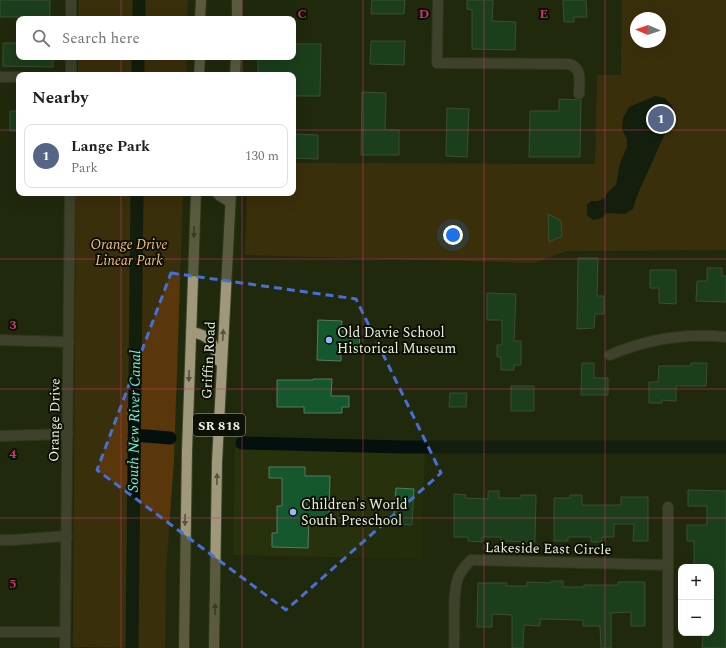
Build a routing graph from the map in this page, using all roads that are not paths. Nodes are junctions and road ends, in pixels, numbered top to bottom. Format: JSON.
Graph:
{"nodes":[{"id":1,"x":71,"y":0,"type":"edge"},
{"id":2,"x":201,"y":0,"type":"edge"},
{"id":3,"x":237,"y":0,"type":"edge"},
{"id":4,"x":438,"y":0,"type":"edge"},
{"id":5,"x":71,"y":16,"type":"edge"},
{"id":6,"x":200,"y":16,"type":"edge"},
{"id":7,"x":237,"y":16,"type":"edge"},
{"id":8,"x":71,"y":60,"type":"edge"},
{"id":9,"x":200,"y":60,"type":"edge"},
{"id":10,"x":236,"y":60,"type":"edge"},
{"id":11,"x":71,"y":72,"type":"edge"},
{"id":12,"x":199,"y":72,"type":"edge"},
{"id":13,"x":235,"y":72,"type":"edge"},
{"id":14,"x":0,"y":77,"type":"edge"},
{"id":15,"x":16,"y":77,"type":"edge"},
{"id":16,"x":579,"y":94,"type":"dead end"},
{"id":17,"x":70,"y":196,"type":"edge"},
{"id":18,"x":196,"y":196,"type":"edge"},
{"id":19,"x":220,"y":196,"type":"edge"},
{"id":20,"x":231,"y":197,"type":"edge"},
{"id":21,"x":191,"y":332,"type":"junction"},
{"id":22,"x":726,"y":337,"type":"edge"},
{"id":23,"x":0,"y":340,"type":"edge"},
{"id":24,"x":69,"y":342,"type":"junction"},
{"id":25,"x":610,"y":355,"type":"dead end"},
{"id":26,"x":221,"y":367,"type":"junction"},
{"id":27,"x":68,"y":434,"type":"junction"},
{"id":28,"x":0,"y":436,"type":"edge"},
{"id":29,"x":668,"y":507,"type":"dead end"},
{"id":30,"x":67,"y":536,"type":"junction"},
{"id":31,"x":0,"y":540,"type":"edge"},
{"id":32,"x":668,"y":565,"type":"junction"},
{"id":33,"x":0,"y":632,"type":"edge"},
{"id":34,"x":65,"y":632,"type":"junction"},
{"id":35,"x":65,"y":648,"type":"edge"},
{"id":36,"x":184,"y":648,"type":"edge"},
{"id":37,"x":214,"y":648,"type":"edge"},
{"id":38,"x":454,"y":648,"type":"edge"},
{"id":39,"x":668,"y":648,"type":"edge"}],
"edges":[{"from":1,"to":5,"type":"street"},
{"from":2,"to":6,"type":"main road"},
{"from":3,"to":7,"type":"main road"},
{"from":4,"to":16,"type":"street"},
{"from":8,"to":11,"type":"street"},
{"from":9,"to":12,"type":"main road"},
{"from":10,"to":13,"type":"main road"},
{"from":14,"to":15,"type":"street"},
{"from":17,"to":24,"type":"street","name":"Orange Drive"},
{"from":18,"to":21,"type":"main road","name":"Griffin Road","number":"SR 818","one_way":true},
{"from":19,"to":20,"type":"main road"},
{"from":26,"to":20,"type":"main road","name":"Griffin Road","number":"SR 818","one_way":true},
{"from":21,"to":26,"type":"main road"},
{"from":21,"to":36,"type":"main road","name":"Griffin Road","number":"SR 818","one_way":true},
{"from":22,"to":25,"type":"street"},
{"from":23,"to":24,"type":"street"},
{"from":24,"to":27,"type":"street","name":"Orange Drive"},
{"from":37,"to":26,"type":"main road","name":"Griffin Road","number":"SR 818","one_way":true},
{"from":27,"to":28,"type":"street"},
{"from":27,"to":30,"type":"street","name":"Orange Drive"},
{"from":29,"to":32,"type":"street"},
{"from":30,"to":31,"type":"street"},
{"from":30,"to":34,"type":"street","name":"Orange Drive"},
{"from":32,"to":38,"type":"street","name":"Lakeside East Circle"},
{"from":32,"to":39,"type":"street"},
{"from":33,"to":34,"type":"street"},
{"from":34,"to":35,"type":"street","name":"Orange Drive"}]}
